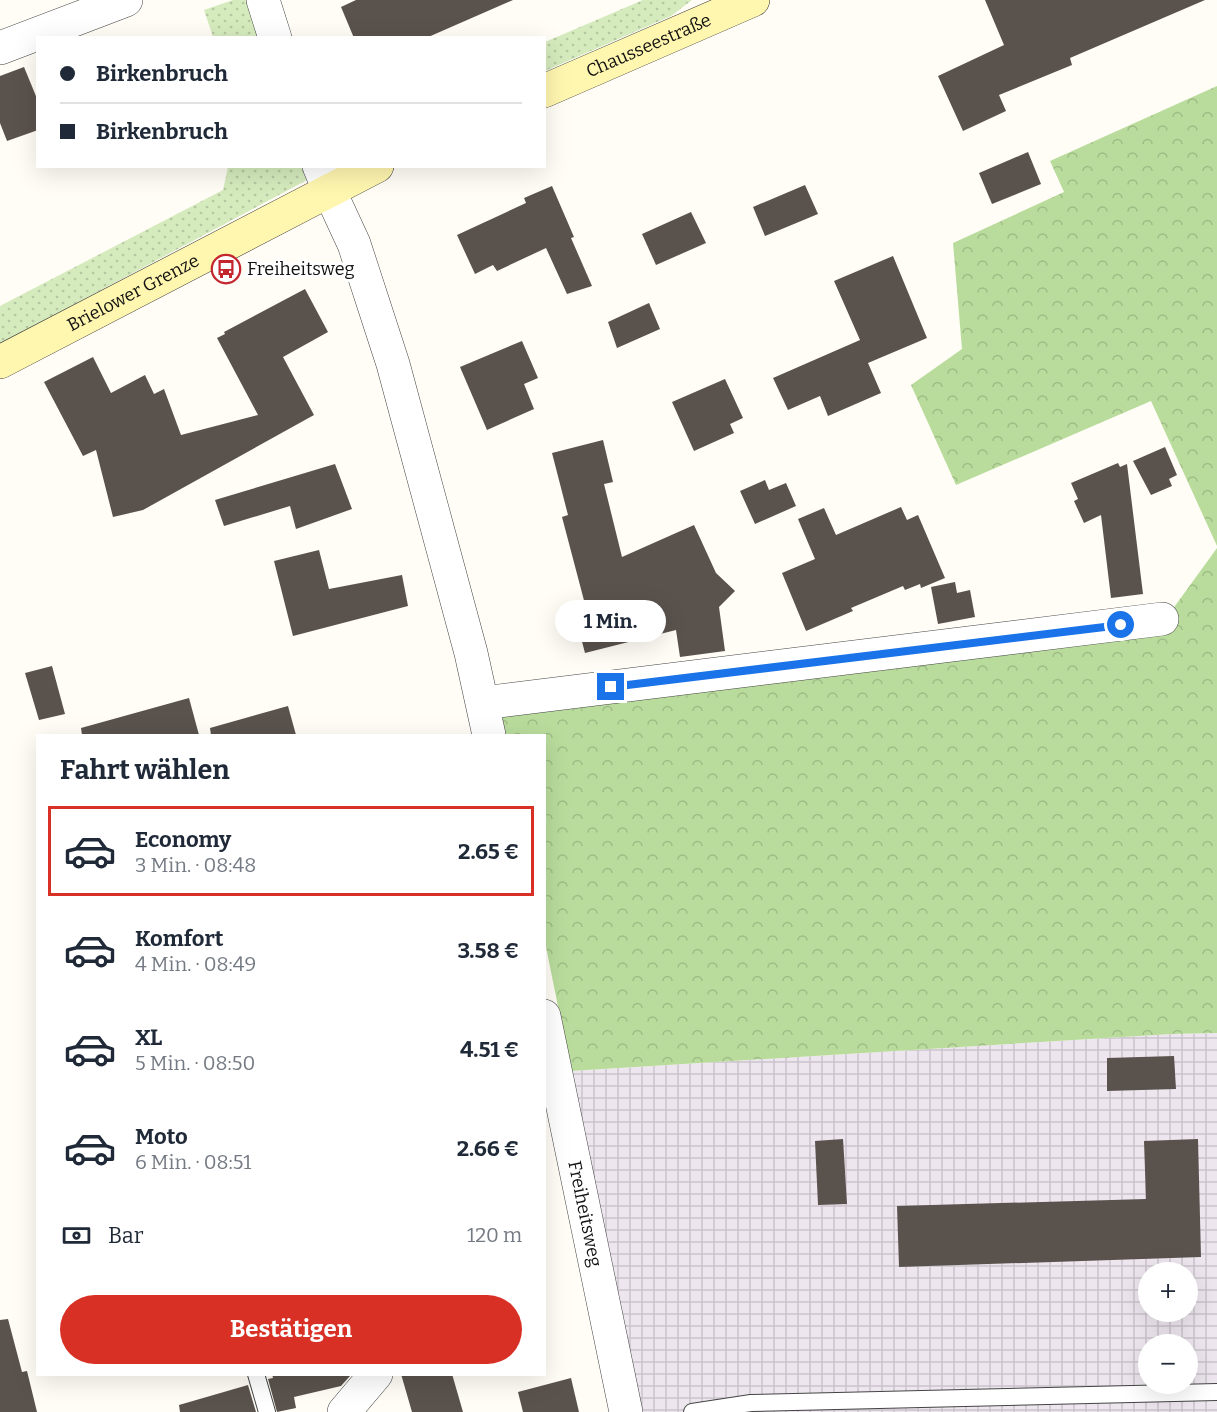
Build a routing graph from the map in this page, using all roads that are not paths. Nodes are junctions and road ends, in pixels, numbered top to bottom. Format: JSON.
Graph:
{"nodes":[{"id":1,"x":126,"y":0,"type":"edge"},
{"id":2,"x":263,"y":0,"type":"edge"},
{"id":3,"x":753,"y":0,"type":"edge"},
{"id":4,"x":274,"y":36,"type":"edge"},
{"id":5,"x":0,"y":48,"type":"edge"},
{"id":6,"x":546,"y":90,"type":"edge"},
{"id":7,"x":368,"y":168,"type":"edge"},
{"id":8,"x":324,"y":178,"type":"edge"},
{"id":9,"x":0,"y":362,"type":"edge"},
{"id":10,"x":1162,"y":620,"type":"dead end"},
{"id":11,"x":483,"y":704,"type":"junction"},
{"id":12,"x":489,"y":734,"type":"edge"},
{"id":13,"x":546,"y":1026,"type":"edge"},
{"id":14,"x":257,"y":1376,"type":"edge"},
{"id":15,"x":374,"y":1376,"type":"edge"},
{"id":16,"x":1217,"y":1392,"type":"edge"},
{"id":17,"x":267,"y":1412,"type":"edge"},
{"id":18,"x":344,"y":1412,"type":"edge"},
{"id":19,"x":626,"y":1412,"type":"edge"},
{"id":20,"x":692,"y":1412,"type":"edge"}],
"edges":[{"from":1,"to":5,"type":"street"},
{"from":2,"to":4,"type":"street"},
{"from":3,"to":6,"type":"main road","name":"Chausseestraße"},
{"from":7,"to":8,"type":"main road"},
{"from":8,"to":9,"type":"main road","name":"Brielower Grenze"},
{"from":8,"to":11,"type":"street"},
{"from":10,"to":11,"type":"street"},
{"from":11,"to":12,"type":"street"},
{"from":13,"to":19,"type":"street","name":"Freiheitsweg"},
{"from":14,"to":17,"type":"lane"},
{"from":15,"to":18,"type":"street"},
{"from":16,"to":20,"type":"lane"}]}
